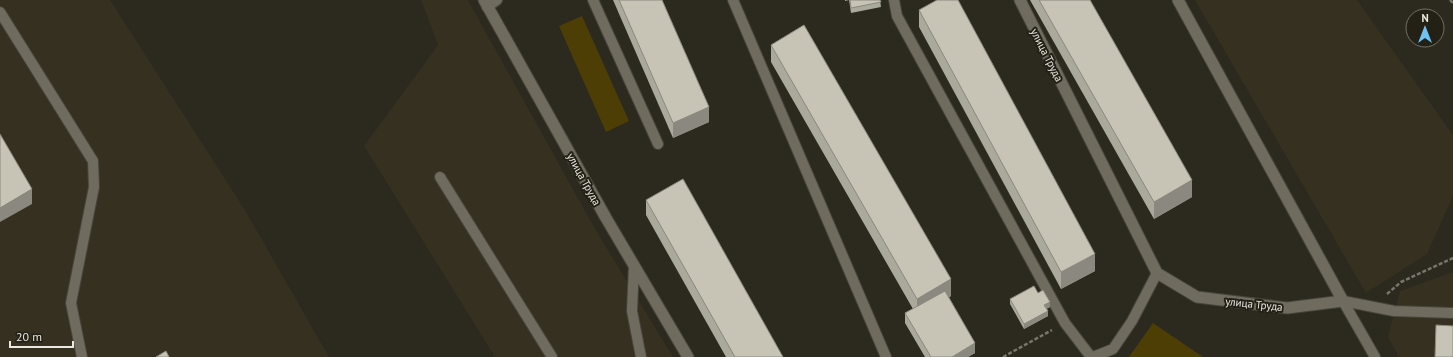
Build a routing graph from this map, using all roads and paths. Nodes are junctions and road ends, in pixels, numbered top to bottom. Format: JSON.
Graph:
{"nodes":[{"id":1,"x":497,"y":0,"type":"edge"},
{"id":2,"x":593,"y":0,"type":"edge"},
{"id":3,"x":733,"y":0,"type":"edge"},
{"id":4,"x":894,"y":0,"type":"edge"},
{"id":5,"x":1020,"y":0,"type":"edge"},
{"id":6,"x":1178,"y":0,"type":"edge"},
{"id":7,"x":1450,"y":0,"type":"edge"},
{"id":8,"x":486,"y":2,"type":"edge"},
{"id":9,"x":1453,"y":3,"type":"edge"},
{"id":10,"x":0,"y":12,"type":"edge"},
{"id":11,"x":658,"y":144,"type":"dead end"},
{"id":12,"x":440,"y":177,"type":"dead end"},
{"id":13,"x":1453,"y":258,"type":"edge"},
{"id":14,"x":634,"y":265,"type":"junction"},
{"id":15,"x":1157,"y":273,"type":"junction"},
{"id":16,"x":1344,"y":301,"type":"junction"},
{"id":17,"x":1371,"y":306,"type":"junction"},
{"id":18,"x":1453,"y":314,"type":"edge"},
{"id":19,"x":1065,"y":323,"type":"junction"},
{"id":20,"x":82,"y":357,"type":"edge"},
{"id":21,"x":552,"y":357,"type":"edge"},
{"id":22,"x":641,"y":357,"type":"edge"},
{"id":23,"x":688,"y":357,"type":"edge"},
{"id":24,"x":886,"y":357,"type":"edge"},
{"id":25,"x":1003,"y":357,"type":"edge"},
{"id":26,"x":1092,"y":357,"type":"edge"},
{"id":27,"x":1375,"y":357,"type":"edge"}],
"edges":[{"from":1,"to":8,"type":"lane"},
{"from":2,"to":11,"type":"lane"},
{"from":3,"to":24,"type":"lane"},
{"from":4,"to":19,"type":"lane"},
{"from":5,"to":15,"type":"street","name":"улица Труда"},
{"from":6,"to":16,"type":"street"},
{"from":7,"to":9,"type":"path"},
{"from":8,"to":14,"type":"street","name":"улица Труда"},
{"from":10,"to":20,"type":"lane"},
{"from":12,"to":21,"type":"lane"},
{"from":13,"to":17,"type":"path"},
{"from":14,"to":22,"type":"lane"},
{"from":14,"to":23,"type":"street","name":"улица Труда"},
{"from":15,"to":16,"type":"street","name":"улица Труда"},
{"from":15,"to":26,"type":"lane"},
{"from":16,"to":17,"type":"lane"},
{"from":16,"to":27,"type":"lane"},
{"from":17,"to":18,"type":"lane"},
{"from":19,"to":25,"type":"path"},
{"from":19,"to":26,"type":"lane"}]}
